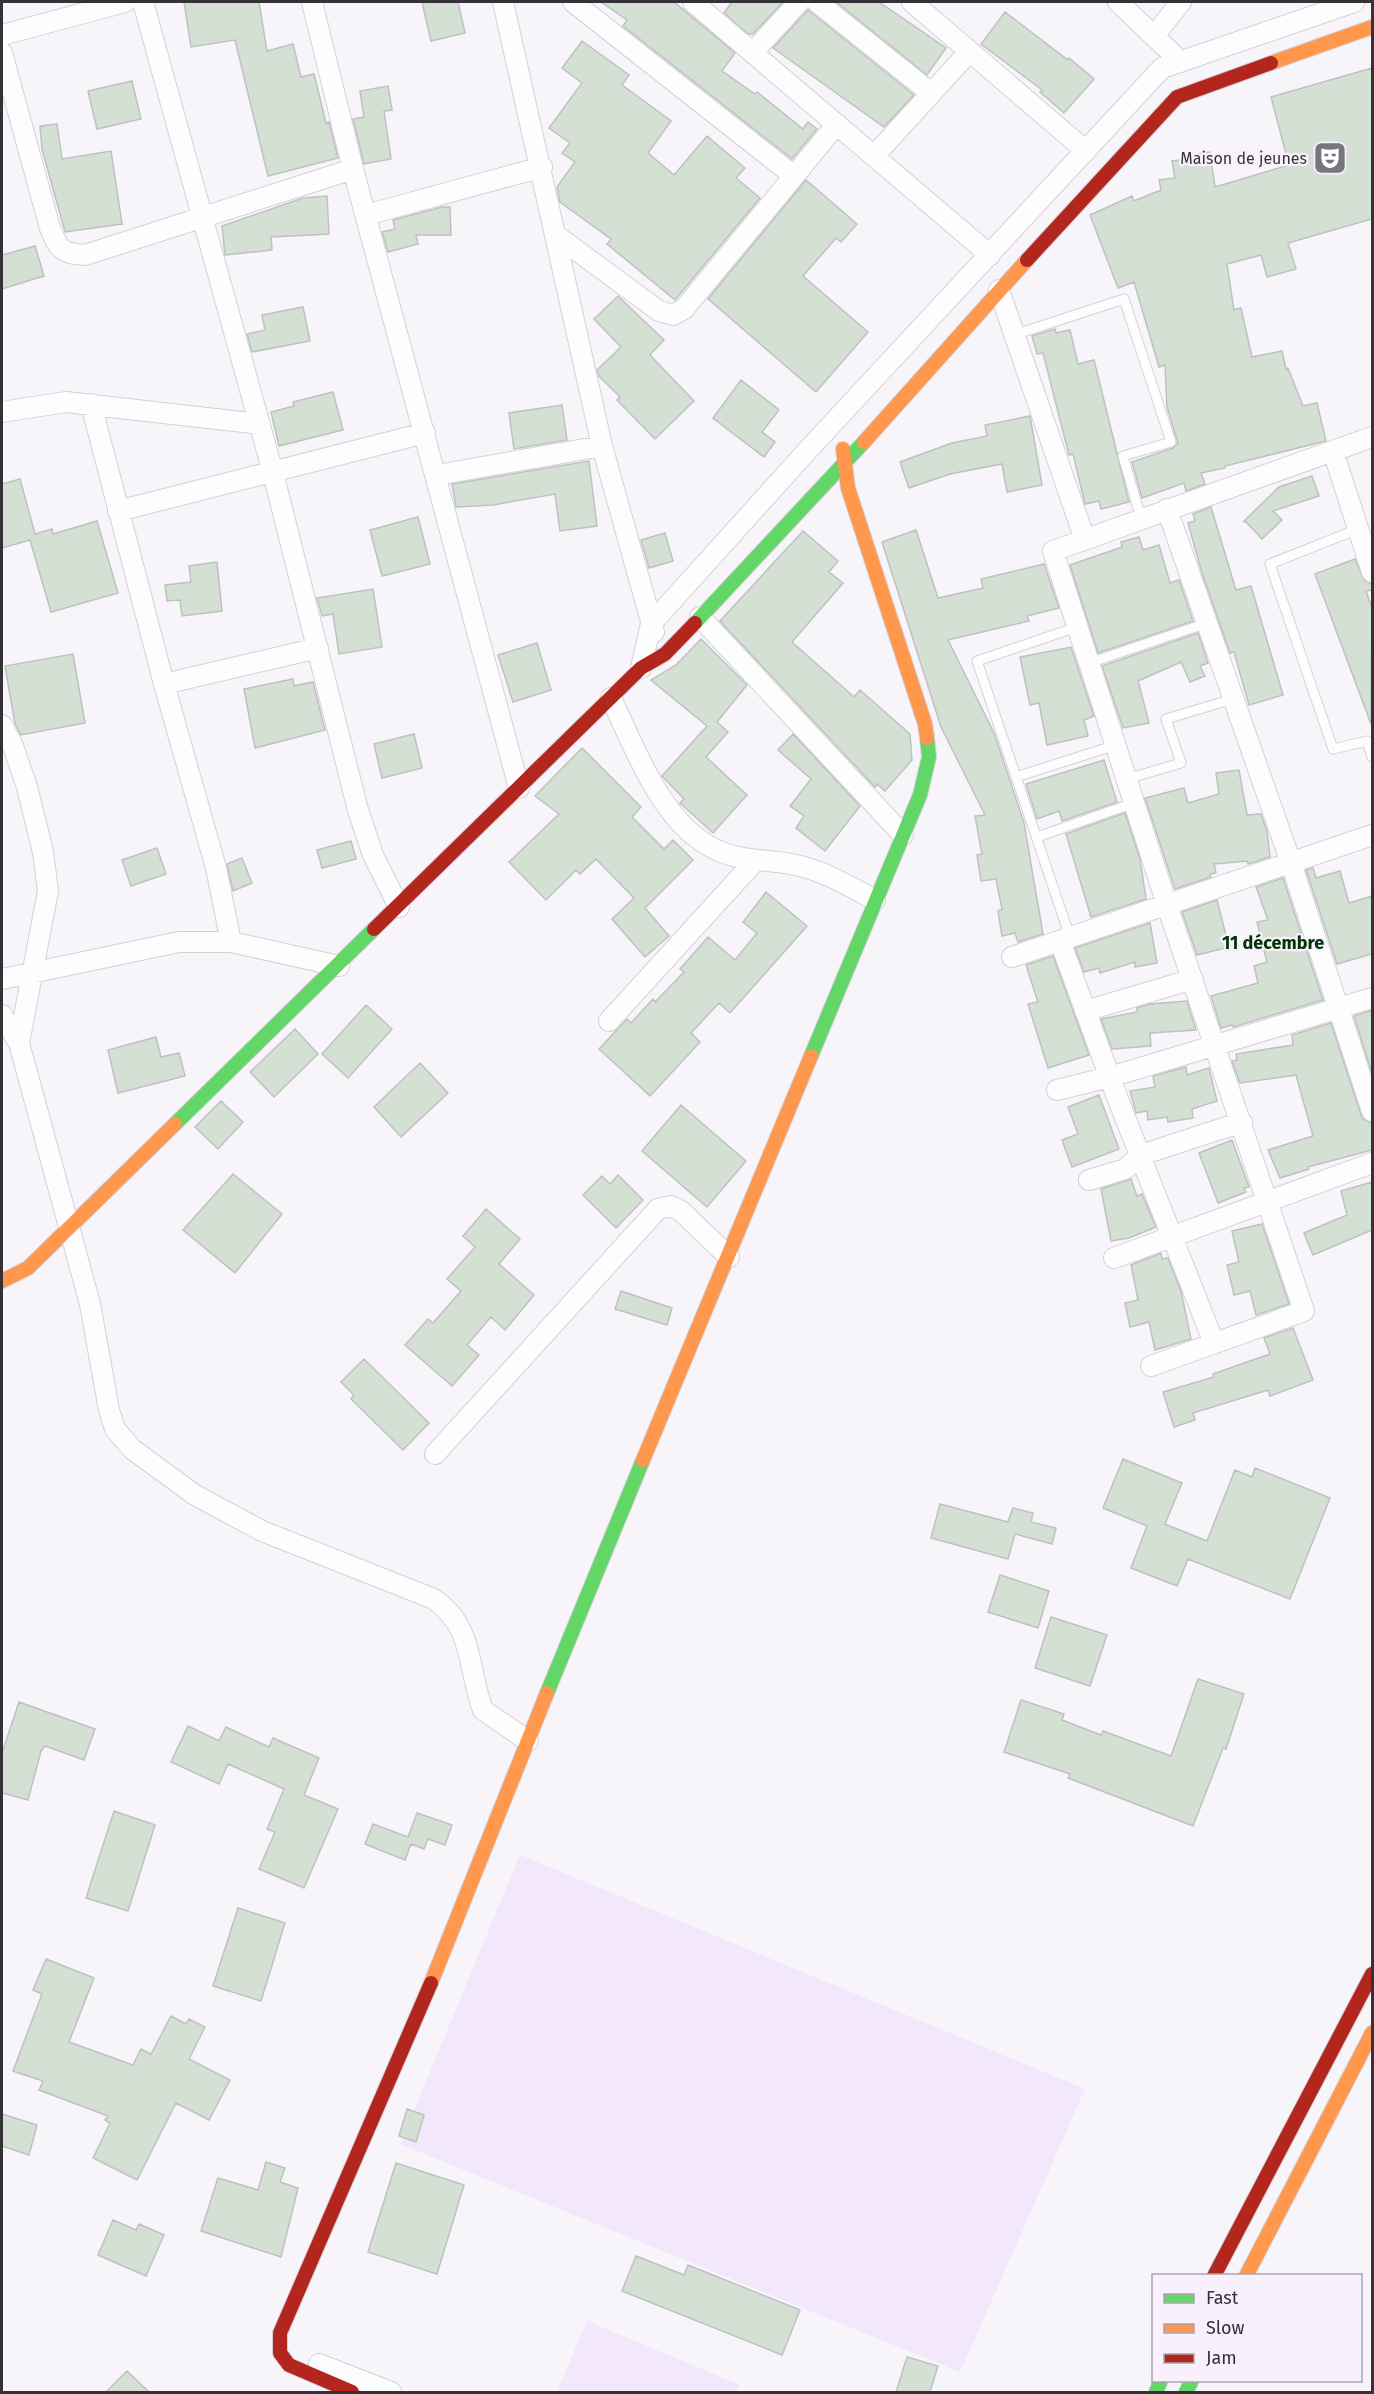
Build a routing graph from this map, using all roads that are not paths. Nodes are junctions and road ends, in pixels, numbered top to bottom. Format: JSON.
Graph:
{"nodes":[{"id":1,"x":125,"y":2,"type":"edge"},
{"id":2,"x":143,"y":2,"type":"edge"},
{"id":3,"x":312,"y":2,"type":"edge"},
{"id":4,"x":504,"y":2,"type":"edge"},
{"id":5,"x":573,"y":2,"type":"edge"},
{"id":6,"x":693,"y":2,"type":"edge"},
{"id":7,"x":799,"y":2,"type":"edge"},
{"id":8,"x":817,"y":2,"type":"edge"},
{"id":9,"x":912,"y":2,"type":"edge"},
{"id":10,"x":1118,"y":2,"type":"edge"},
{"id":11,"x":1181,"y":2,"type":"edge"},
{"id":12,"x":1354,"y":2,"type":"edge"},
{"id":13,"x":1312,"y":8,"type":"edge"},
{"id":14,"x":1372,"y":27,"type":"edge"},
{"id":15,"x":2,"y":35,"type":"edge"},
{"id":16,"x":1154,"y":36,"type":"junction"},
{"id":17,"x":969,"y":51,"type":"junction"},
{"id":18,"x":753,"y":52,"type":"junction"},
{"id":19,"x":2,"y":53,"type":"edge"},
{"id":20,"x":1181,"y":62,"type":"junction"},
{"id":21,"x":931,"y":93,"type":"junction"},
{"id":22,"x":837,"y":124,"type":"junction"},
{"id":23,"x":1086,"y":151,"type":"junction"},
{"id":24,"x":874,"y":156,"type":"junction"},
{"id":25,"x":542,"y":166,"type":"junction"},
{"id":26,"x":353,"y":169,"type":"junction"},
{"id":27,"x":794,"y":176,"type":"junction"},
{"id":28,"x":366,"y":215,"type":"junction"},
{"id":29,"x":204,"y":217,"type":"junction"},
{"id":30,"x":557,"y":236,"type":"junction"},
{"id":31,"x":990,"y":255,"type":"junction"},
{"id":32,"x":999,"y":290,"type":"junction"},
{"id":33,"x":1014,"y":335,"type":"junction"},
{"id":34,"x":91,"y":404,"type":"junction"},
{"id":35,"x":2,"y":412,"type":"edge"},
{"id":36,"x":260,"y":424,"type":"junction"},
{"id":37,"x":426,"y":433,"type":"junction"},
{"id":38,"x":1372,"y":437,"type":"edge"},
{"id":39,"x":840,"y":444,"type":"junction"},
{"id":40,"x":602,"y":446,"type":"junction"},
{"id":41,"x":1333,"y":451,"type":"junction"},
{"id":42,"x":273,"y":473,"type":"junction"},
{"id":43,"x":437,"y":475,"type":"junction"},
{"id":44,"x":1167,"y":508,"type":"junction"},
{"id":45,"x":118,"y":511,"type":"junction"},
{"id":46,"x":1140,"y":518,"type":"junction"},
{"id":47,"x":1358,"y":530,"type":"junction"},
{"id":48,"x":1084,"y":537,"type":"junction"},
{"id":49,"x":1372,"y":572,"type":"edge"},
{"id":50,"x":700,"y":617,"type":"junction"},
{"id":51,"x":1207,"y":623,"type":"junction"},
{"id":52,"x":651,"y":624,"type":"junction"},
{"id":53,"x":1077,"y":627,"type":"junction"},
{"id":54,"x":318,"y":648,"type":"junction"},
{"id":55,"x":665,"y":654,"type":"junction"},
{"id":56,"x":1089,"y":663,"type":"junction"},
{"id":57,"x":641,"y":668,"type":"junction"},
{"id":58,"x":164,"y":684,"type":"junction"},
{"id":59,"x":611,"y":698,"type":"junction"},
{"id":60,"x":1233,"y":699,"type":"junction"},
{"id":61,"x":2,"y":725,"type":"edge"},
{"id":62,"x":1116,"y":745,"type":"junction"},
{"id":63,"x":1372,"y":757,"type":"edge"},
{"id":64,"x":1016,"y":777,"type":"junction"},
{"id":65,"x":1127,"y":779,"type":"junction"},
{"id":66,"x":519,"y":788,"type":"junction"},
{"id":67,"x":1134,"y":803,"type":"junction"},
{"id":68,"x":903,"y":835,"type":"junction"},
{"id":69,"x":1372,"y":835,"type":"edge"},
{"id":70,"x":1036,"y":837,"type":"junction"},
{"id":71,"x":755,"y":861,"type":"junction"},
{"id":72,"x":1291,"y":863,"type":"junction"},
{"id":73,"x":875,"y":900,"type":"junction"},
{"id":74,"x":1167,"y":905,"type":"junction"},
{"id":75,"x":399,"y":907,"type":"junction"},
{"id":76,"x":1065,"y":939,"type":"junction"},
{"id":77,"x":231,"y":942,"type":"junction"},
{"id":78,"x":1012,"y":957,"type":"dead end"},
{"id":79,"x":339,"y":966,"type":"junction"},
{"id":80,"x":35,"y":972,"type":"junction"},
{"id":81,"x":2,"y":979,"type":"edge"},
{"id":82,"x":1193,"y":979,"type":"junction"},
{"id":83,"x":1372,"y":998,"type":"edge"},
{"id":84,"x":1340,"y":1008,"type":"junction"},
{"id":85,"x":1085,"y":1011,"type":"junction"},
{"id":86,"x":2,"y":1015,"type":"edge"},
{"id":87,"x":609,"y":1021,"type":"dead end"},
{"id":88,"x":19,"y":1043,"type":"junction"},
{"id":89,"x":1215,"y":1045,"type":"junction"},
{"id":90,"x":1110,"y":1077,"type":"junction"},
{"id":91,"x":1057,"y":1090,"type":"dead end"},
{"id":92,"x":1372,"y":1111,"type":"edge"},
{"id":93,"x":1242,"y":1122,"type":"junction"},
{"id":94,"x":1141,"y":1155,"type":"junction"},
{"id":95,"x":1372,"y":1163,"type":"edge"},
{"id":96,"x":1089,"y":1180,"type":"dead end"},
{"id":97,"x":1269,"y":1201,"type":"junction"},
{"id":98,"x":69,"y":1229,"type":"junction"},
{"id":99,"x":1173,"y":1236,"type":"junction"},
{"id":100,"x":729,"y":1257,"type":"junction"},
{"id":101,"x":1114,"y":1258,"type":"dead end"},
{"id":102,"x":2,"y":1281,"type":"edge"},
{"id":103,"x":1214,"y":1343,"type":"junction"},
{"id":104,"x":1151,"y":1366,"type":"dead end"},
{"id":105,"x":435,"y":1454,"type":"dead end"},
{"id":106,"x":528,"y":1741,"type":"junction"},
{"id":107,"x":1372,"y":1974,"type":"edge"},
{"id":108,"x":1372,"y":2033,"type":"edge"},
{"id":109,"x":1215,"y":2274,"type":"edge"},
{"id":110,"x":1247,"y":2274,"type":"edge"},
{"id":111,"x":284,"y":2357,"type":"junction"},
{"id":112,"x":352,"y":2392,"type":"edge"},
{"id":113,"x":391,"y":2392,"type":"edge"}],
"edges":[{"from":1,"to":15,"type":"street"},
{"from":2,"to":29,"type":"street"},
{"from":3,"to":26,"type":"street"},
{"from":4,"to":25,"type":"street"},
{"from":5,"to":27,"type":"street"},
{"from":6,"to":18,"type":"street"},
{"from":7,"to":18,"type":"street"},
{"from":8,"to":21,"type":"street"},
{"from":9,"to":17,"type":"street"},
{"from":10,"to":16,"type":"street"},
{"from":11,"to":16,"type":"street"},
{"from":12,"to":13,"type":"street"},
{"from":13,"to":20,"type":"street"},
{"from":14,"to":32,"type":"street"},
{"from":16,"to":20,"type":"street"},
{"from":17,"to":21,"type":"street"},
{"from":17,"to":23,"type":"street"},
{"from":18,"to":22,"type":"street"},
{"from":19,"to":29,"type":"street"},
{"from":20,"to":23,"type":"street"},
{"from":21,"to":24,"type":"street"},
{"from":22,"to":24,"type":"street"},
{"from":22,"to":27,"type":"street"},
{"from":23,"to":31,"type":"street"},
{"from":24,"to":31,"type":"street"},
{"from":25,"to":28,"type":"street"},
{"from":25,"to":30,"type":"street"},
{"from":26,"to":28,"type":"street"},
{"from":26,"to":29,"type":"street"},
{"from":27,"to":30,"type":"street"},
{"from":28,"to":37,"type":"street"},
{"from":29,"to":36,"type":"street"},
{"from":30,"to":40,"type":"street"},
{"from":31,"to":39,"type":"street"},
{"from":32,"to":33,"type":"street"},
{"from":32,"to":39,"type":"street"},
{"from":33,"to":46,"type":"lane"},
{"from":33,"to":48,"type":"street"},
{"from":34,"to":35,"type":"street"},
{"from":34,"to":36,"type":"street"},
{"from":34,"to":45,"type":"street"},
{"from":36,"to":42,"type":"street"},
{"from":37,"to":42,"type":"street"},
{"from":37,"to":43,"type":"street"},
{"from":38,"to":41,"type":"street"},
{"from":39,"to":50,"type":"street"},
{"from":39,"to":52,"type":"street"},
{"from":39,"to":68,"type":"street"},
{"from":40,"to":43,"type":"street"},
{"from":40,"to":52,"type":"street"},
{"from":41,"to":44,"type":"street"},
{"from":41,"to":47,"type":"street"},
{"from":42,"to":45,"type":"street"},
{"from":42,"to":54,"type":"street"},
{"from":43,"to":66,"type":"street"},
{"from":44,"to":46,"type":"street"},
{"from":44,"to":51,"type":"street"},
{"from":45,"to":58,"type":"street"},
{"from":46,"to":48,"type":"street"},
{"from":47,"to":49,"type":"street"},
{"from":47,"to":63,"type":"lane"},
{"from":48,"to":53,"type":"street"},
{"from":50,"to":55,"type":"street"},
{"from":50,"to":68,"type":"street"},
{"from":51,"to":56,"type":"lane"},
{"from":51,"to":60,"type":"street"},
{"from":52,"to":55,"type":"street"},
{"from":52,"to":57,"type":"street"},
{"from":53,"to":56,"type":"street"},
{"from":53,"to":64,"type":"lane"},
{"from":54,"to":58,"type":"street"},
{"from":54,"to":75,"type":"street"},
{"from":55,"to":57,"type":"street"},
{"from":56,"to":62,"type":"street"},
{"from":57,"to":59,"type":"street"},
{"from":58,"to":77,"type":"street"},
{"from":59,"to":66,"type":"street"},
{"from":59,"to":71,"type":"street"},
{"from":60,"to":65,"type":"lane"},
{"from":60,"to":72,"type":"street"},
{"from":61,"to":80,"type":"street"},
{"from":62,"to":64,"type":"lane"},
{"from":62,"to":65,"type":"street"},
{"from":64,"to":70,"type":"lane"},
{"from":65,"to":67,"type":"street"},
{"from":66,"to":75,"type":"street"},
{"from":67,"to":70,"type":"lane"},
{"from":67,"to":74,"type":"street"},
{"from":68,"to":73,"type":"street"},
{"from":69,"to":72,"type":"street"},
{"from":70,"to":76,"type":"lane"},
{"from":71,"to":73,"type":"street"},
{"from":71,"to":87,"type":"street"},
{"from":72,"to":74,"type":"street"},
{"from":72,"to":84,"type":"street"},
{"from":73,"to":100,"type":"street"},
{"from":74,"to":76,"type":"street"},
{"from":74,"to":82,"type":"street"},
{"from":75,"to":79,"type":"street"},
{"from":76,"to":78,"type":"street"},
{"from":76,"to":85,"type":"street"},
{"from":77,"to":79,"type":"street"},
{"from":77,"to":80,"type":"street"},
{"from":79,"to":98,"type":"street"},
{"from":80,"to":81,"type":"street"},
{"from":80,"to":88,"type":"street"},
{"from":82,"to":85,"type":"street"},
{"from":82,"to":89,"type":"street"},
{"from":83,"to":84,"type":"street"},
{"from":84,"to":89,"type":"street"},
{"from":84,"to":92,"type":"street"},
{"from":85,"to":90,"type":"street"},
{"from":86,"to":88,"type":"street"},
{"from":88,"to":98,"type":"street"},
{"from":89,"to":90,"type":"street"},
{"from":89,"to":93,"type":"street"},
{"from":90,"to":91,"type":"street"},
{"from":90,"to":94,"type":"street"},
{"from":93,"to":94,"type":"street"},
{"from":93,"to":97,"type":"street"},
{"from":94,"to":96,"type":"street"},
{"from":94,"to":99,"type":"street"},
{"from":95,"to":97,"type":"street"},
{"from":97,"to":99,"type":"street"},
{"from":97,"to":103,"type":"street"},
{"from":98,"to":102,"type":"street"},
{"from":98,"to":106,"type":"street"},
{"from":99,"to":101,"type":"street"},
{"from":99,"to":103,"type":"street"},
{"from":100,"to":105,"type":"street"},
{"from":100,"to":106,"type":"street"},
{"from":103,"to":104,"type":"street"},
{"from":106,"to":111,"type":"street"},
{"from":107,"to":109,"type":"street"},
{"from":108,"to":110,"type":"street"},
{"from":111,"to":112,"type":"street"},
{"from":111,"to":113,"type":"street"}]}
